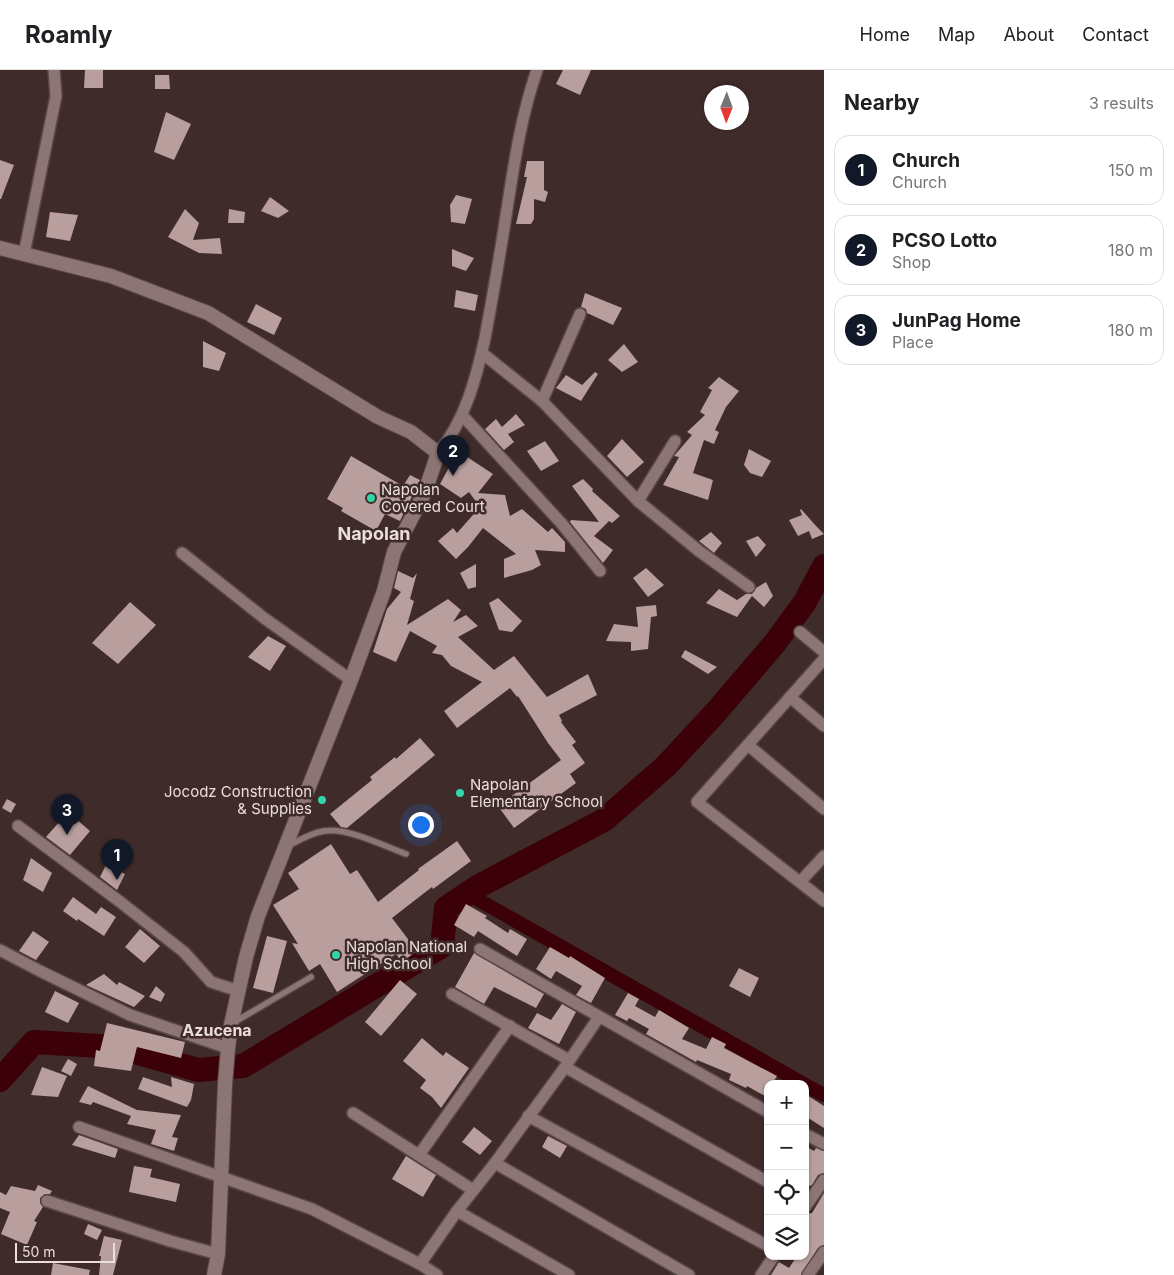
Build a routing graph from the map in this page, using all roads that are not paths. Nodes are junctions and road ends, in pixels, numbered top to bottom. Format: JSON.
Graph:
{"nodes":[{"id":1,"x":54,"y":70,"type":"edge"},
{"id":2,"x":537,"y":70,"type":"edge"},
{"id":3,"x":0,"y":248,"type":"edge"},
{"id":4,"x":24,"y":254,"type":"junction"},
{"id":5,"x":580,"y":314,"type":"dead end"},
{"id":6,"x":482,"y":353,"type":"junction"},
{"id":7,"x":542,"y":400,"type":"junction"},
{"id":8,"x":462,"y":415,"type":"junction"},
{"id":9,"x":676,"y":441,"type":"dead end"},
{"id":10,"x":438,"y":453,"type":"junction"},
{"id":11,"x":638,"y":501,"type":"junction"},
{"id":12,"x":182,"y":553,"type":"dead end"},
{"id":13,"x":600,"y":571,"type":"dead end"},
{"id":14,"x":749,"y":588,"type":"dead end"},
{"id":15,"x":800,"y":632,"type":"dead end"},
{"id":16,"x":824,"y":652,"type":"edge"},
{"id":17,"x":824,"y":659,"type":"edge"},
{"id":18,"x":351,"y":680,"type":"junction"},
{"id":19,"x":790,"y":697,"type":"junction"},
{"id":20,"x":824,"y":726,"type":"edge"},
{"id":21,"x":748,"y":745,"type":"junction"},
{"id":22,"x":824,"y":809,"type":"edge"},
{"id":23,"x":18,"y":826,"type":"dead end"},
{"id":24,"x":285,"y":847,"type":"junction"},
{"id":25,"x":406,"y":854,"type":"dead end"},
{"id":26,"x":824,"y":856,"type":"edge"},
{"id":27,"x":800,"y":882,"type":"junction"},
{"id":28,"x":824,"y":900,"type":"edge"},
{"id":29,"x":480,"y":948,"type":"dead end"},
{"id":30,"x":0,"y":950,"type":"edge"},
{"id":31,"x":312,"y":977,"type":"dead end"},
{"id":32,"x":239,"y":991,"type":"junction"},
{"id":33,"x":452,"y":994,"type":"dead end"},
{"id":34,"x":599,"y":1017,"type":"junction"},
{"id":35,"x":231,"y":1025,"type":"junction"},
{"id":36,"x":510,"y":1026,"type":"junction"},
{"id":37,"x":228,"y":1048,"type":"junction"},
{"id":38,"x":567,"y":1063,"type":"junction"},
{"id":39,"x":764,"y":1110,"type":"edge"},
{"id":40,"x":353,"y":1113,"type":"dead end"},
{"id":41,"x":528,"y":1116,"type":"junction"},
{"id":42,"x":79,"y":1127,"type":"dead end"},
{"id":43,"x":809,"y":1136,"type":"edge"},
{"id":44,"x":824,"y":1144,"type":"edge"},
{"id":45,"x":420,"y":1155,"type":"junction"},
{"id":46,"x":495,"y":1163,"type":"junction"},
{"id":47,"x":222,"y":1176,"type":"junction"},
{"id":48,"x":764,"y":1180,"type":"edge"},
{"id":49,"x":824,"y":1180,"type":"edge"},
{"id":50,"x":473,"y":1190,"type":"junction"},
{"id":51,"x":809,"y":1200,"type":"edge"},
{"id":52,"x":47,"y":1201,"type":"dead end"},
{"id":53,"x":457,"y":1211,"type":"junction"},
{"id":54,"x":764,"y":1244,"type":"edge"},
{"id":55,"x":824,"y":1252,"type":"edge"},
{"id":56,"x":218,"y":1254,"type":"junction"},
{"id":57,"x":771,"y":1260,"type":"edge"},
{"id":58,"x":420,"y":1264,"type":"junction"},
{"id":59,"x":214,"y":1275,"type":"edge"},
{"id":60,"x":437,"y":1275,"type":"edge"},
{"id":61,"x":569,"y":1275,"type":"edge"},
{"id":62,"x":689,"y":1275,"type":"edge"},
{"id":63,"x":761,"y":1275,"type":"edge"},
{"id":64,"x":808,"y":1275,"type":"edge"}],
"edges":[{"from":1,"to":4,"type":"street"},
{"from":2,"to":6,"type":"street"},
{"from":3,"to":4,"type":"street"},
{"from":4,"to":10,"type":"street"},
{"from":5,"to":7,"type":"street"},
{"from":6,"to":7,"type":"street"},
{"from":6,"to":8,"type":"street"},
{"from":7,"to":11,"type":"street"},
{"from":8,"to":10,"type":"street"},
{"from":8,"to":13,"type":"street"},
{"from":9,"to":11,"type":"street"},
{"from":10,"to":18,"type":"street"},
{"from":11,"to":14,"type":"street"},
{"from":12,"to":18,"type":"street"},
{"from":15,"to":16,"type":"street"},
{"from":17,"to":19,"type":"street"},
{"from":18,"to":24,"type":"street"},
{"from":19,"to":20,"type":"street"},
{"from":19,"to":21,"type":"street"},
{"from":21,"to":22,"type":"street"},
{"from":21,"to":27,"type":"street"},
{"from":23,"to":32,"type":"street"},
{"from":24,"to":25,"type":"lane"},
{"from":24,"to":32,"type":"street"},
{"from":26,"to":27,"type":"street"},
{"from":27,"to":28,"type":"street"},
{"from":29,"to":34,"type":"street"},
{"from":30,"to":37,"type":"street"},
{"from":31,"to":35,"type":"lane"},
{"from":32,"to":35,"type":"street"},
{"from":33,"to":36,"type":"street"},
{"from":34,"to":38,"type":"street"},
{"from":34,"to":39,"type":"street"},
{"from":35,"to":37,"type":"street"},
{"from":36,"to":38,"type":"street"},
{"from":36,"to":45,"type":"street"},
{"from":37,"to":47,"type":"street"},
{"from":38,"to":41,"type":"street"},
{"from":38,"to":48,"type":"street"},
{"from":40,"to":45,"type":"street"},
{"from":41,"to":46,"type":"street"},
{"from":41,"to":54,"type":"street"},
{"from":42,"to":47,"type":"street"},
{"from":43,"to":44,"type":"street"},
{"from":45,"to":50,"type":"street"},
{"from":46,"to":50,"type":"street"},
{"from":46,"to":62,"type":"street"},
{"from":47,"to":56,"type":"street"},
{"from":47,"to":58,"type":"street"},
{"from":49,"to":51,"type":"street"},
{"from":50,"to":53,"type":"street"},
{"from":52,"to":56,"type":"street"},
{"from":53,"to":58,"type":"street"},
{"from":53,"to":61,"type":"street"},
{"from":55,"to":64,"type":"street"},
{"from":56,"to":59,"type":"street"},
{"from":57,"to":63,"type":"street"},
{"from":58,"to":60,"type":"street"}]}
